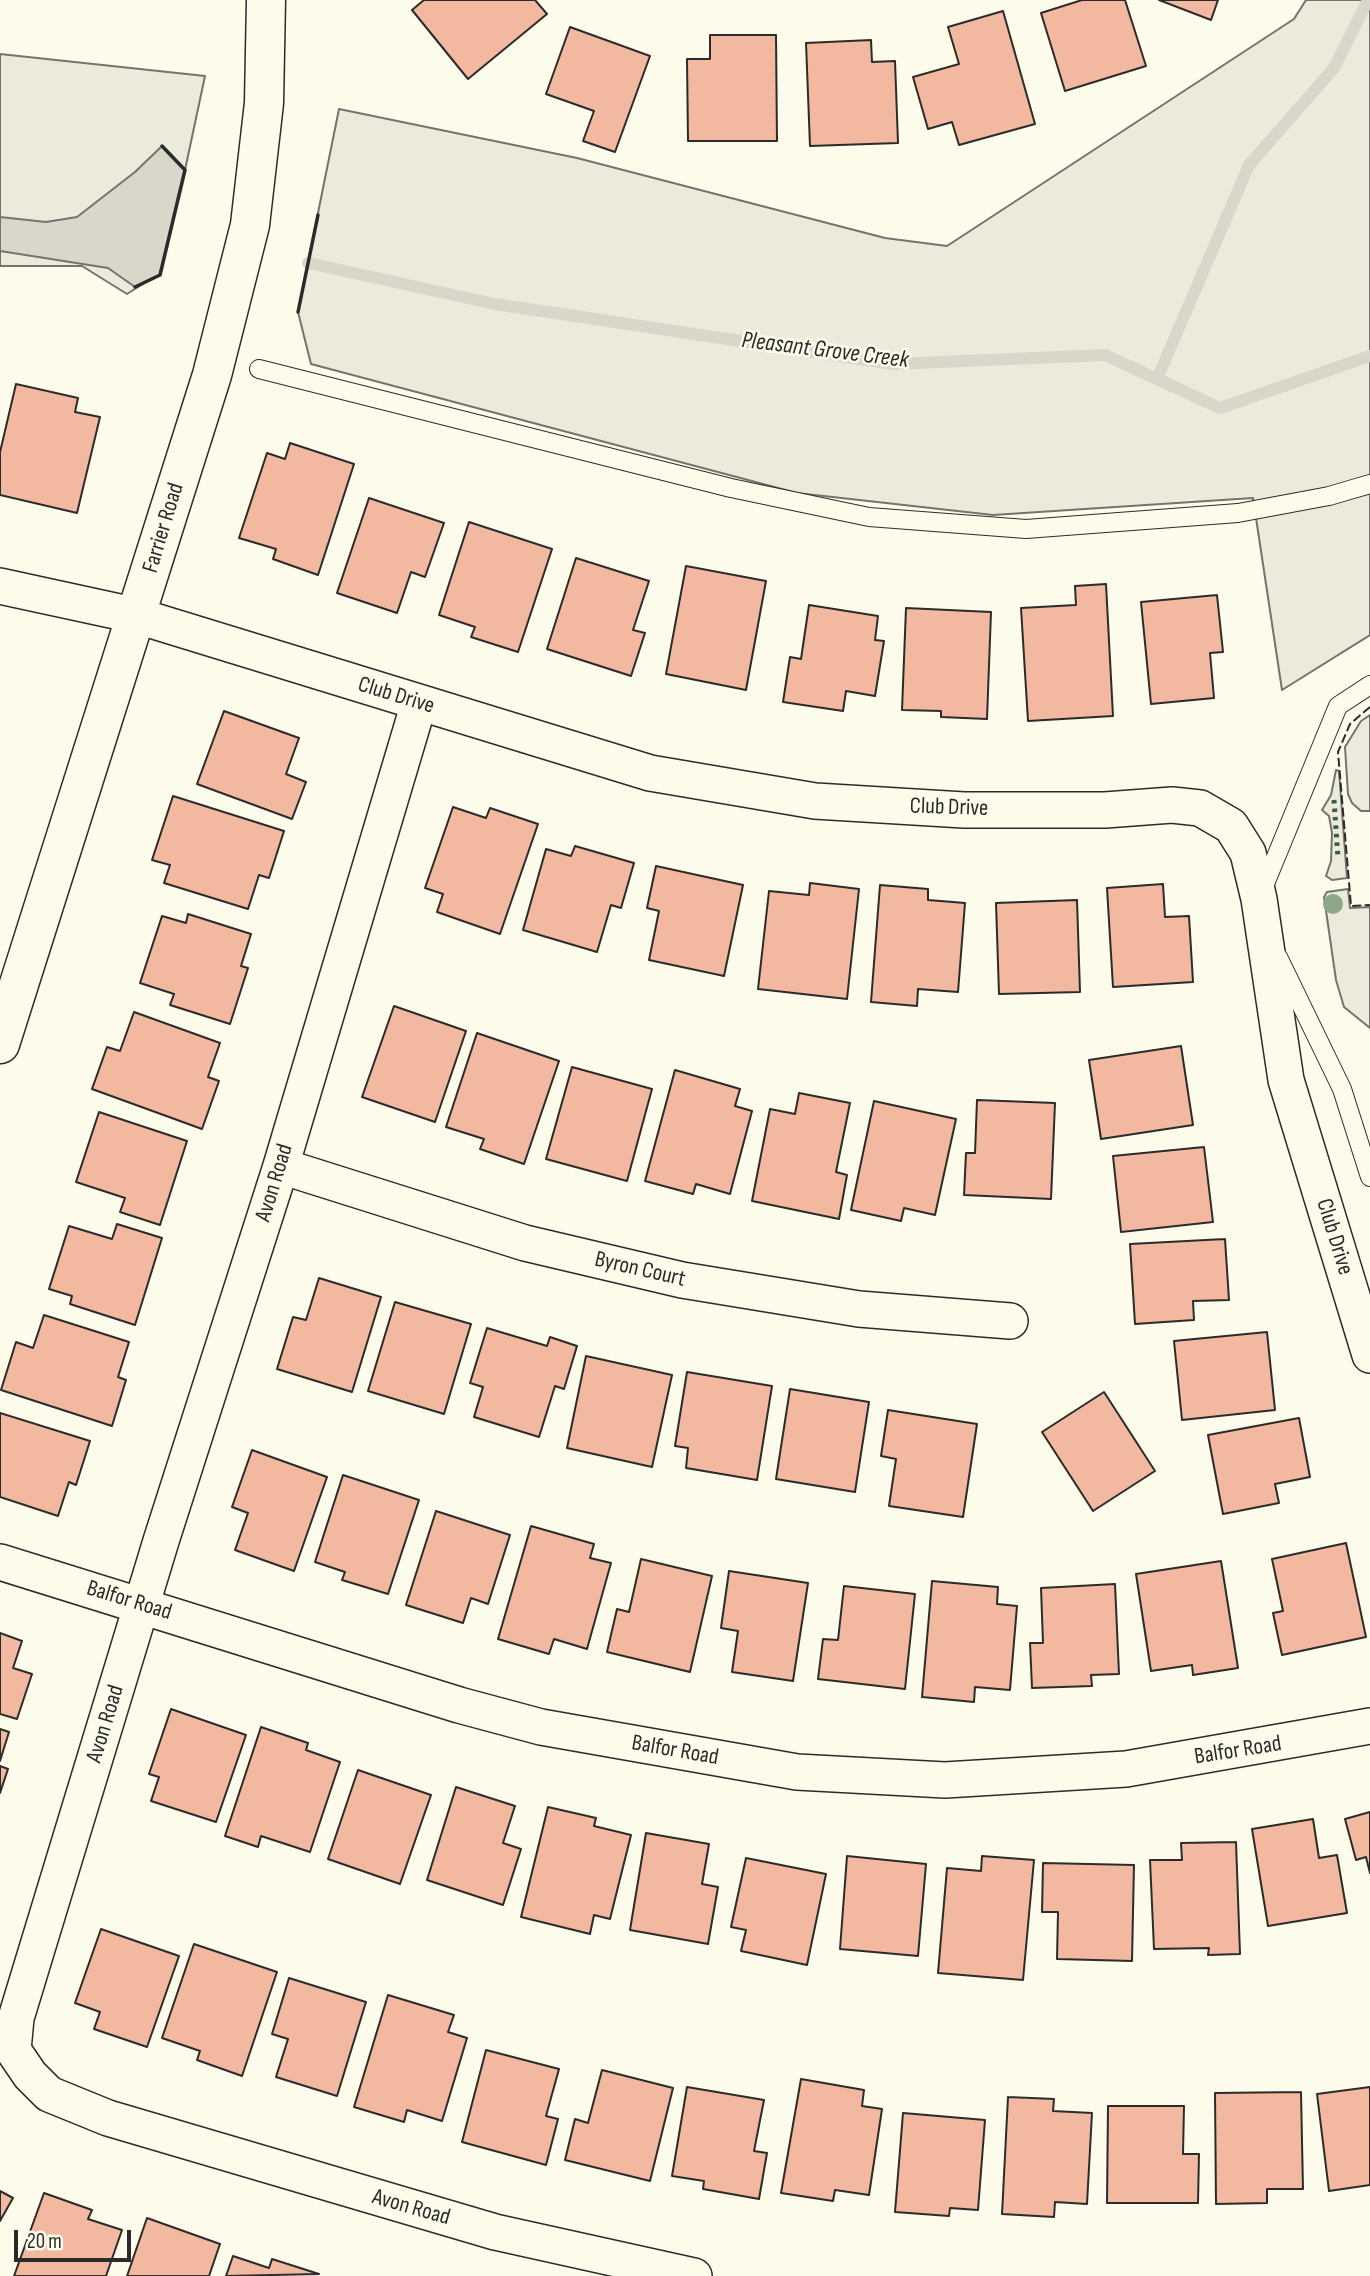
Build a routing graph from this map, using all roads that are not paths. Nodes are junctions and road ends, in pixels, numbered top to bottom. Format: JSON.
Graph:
{"nodes":[{"id":1,"x":266,"y":0,"type":"edge"},
{"id":2,"x":258,"y":369,"type":"dead end"},
{"id":3,"x":1370,"y":484,"type":"edge"},
{"id":4,"x":0,"y":586,"type":"edge"},
{"id":5,"x":138,"y":616,"type":"junction"},
{"id":6,"x":1370,"y":685,"type":"edge"},
{"id":7,"x":419,"y":703,"type":"junction"},
{"id":8,"x":1261,"y":912,"type":"junction"},
{"id":9,"x":0,"y":1044,"type":"edge"},
{"id":10,"x":281,"y":1166,"type":"junction"},
{"id":11,"x":1370,"y":1177,"type":"edge"},
{"id":12,"x":1010,"y":1321,"type":"dead end"},
{"id":13,"x":1370,"y":1355,"type":"edge"},
{"id":14,"x":0,"y":1562,"type":"edge"},
{"id":15,"x":142,"y":1605,"type":"junction"},
{"id":16,"x":1370,"y":1727,"type":"edge"},
{"id":17,"x":694,"y":2276,"type":"edge"}],
"edges":[{"from":1,"to":5,"type":"street","name":"Farrier Road"},
{"from":2,"to":3,"type":"lane"},
{"from":4,"to":5,"type":"street","name":"Club Drive"},
{"from":5,"to":7,"type":"street","name":"Club Drive"},
{"from":5,"to":9,"type":"street","name":"Farrier Road"},
{"from":6,"to":8,"type":"lane"},
{"from":7,"to":8,"type":"street","name":"Club Drive"},
{"from":7,"to":10,"type":"street","name":"Avon Road"},
{"from":8,"to":11,"type":"lane"},
{"from":8,"to":13,"type":"street","name":"Club Drive"},
{"from":10,"to":12,"type":"street","name":"Byron Court"},
{"from":10,"to":15,"type":"street","name":"Avon Road"},
{"from":14,"to":15,"type":"street","name":"Balfor Road"},
{"from":15,"to":16,"type":"street","name":"Balfor Road"},
{"from":15,"to":17,"type":"street","name":"Avon Road"}]}
